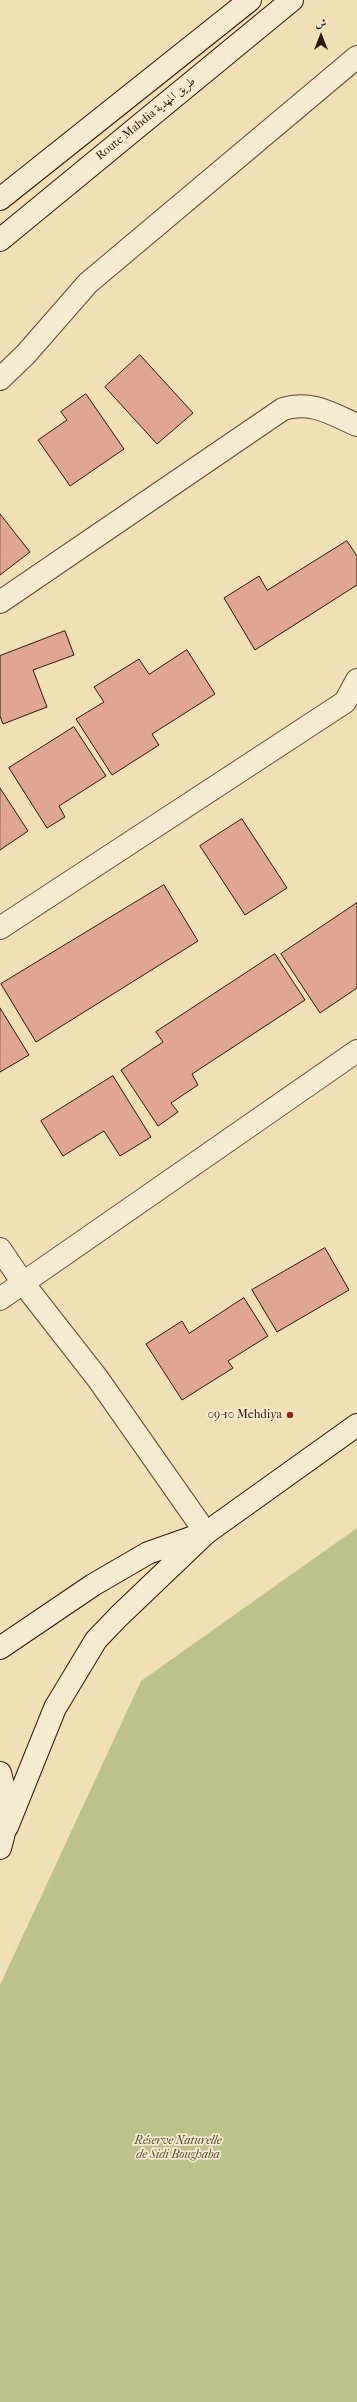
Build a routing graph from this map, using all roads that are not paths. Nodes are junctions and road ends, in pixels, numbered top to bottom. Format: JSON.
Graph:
{"nodes":[{"id":1,"x":250,"y":0,"type":"edge"},
{"id":2,"x":292,"y":0,"type":"edge"},
{"id":3,"x":357,"y":57,"type":"edge"},
{"id":4,"x":0,"y":199,"type":"edge"},
{"id":5,"x":0,"y":240,"type":"edge"},
{"id":6,"x":0,"y":379,"type":"edge"},
{"id":7,"x":357,"y":425,"type":"edge"},
{"id":8,"x":0,"y":602,"type":"edge"},
{"id":9,"x":357,"y":680,"type":"edge"},
{"id":10,"x":351,"y":706,"type":"edge"},
{"id":11,"x":0,"y":928,"type":"edge"},
{"id":12,"x":357,"y":1051,"type":"edge"},
{"id":13,"x":0,"y":1249,"type":"edge"},
{"id":14,"x":23,"y":1283,"type":"junction"},
{"id":15,"x":0,"y":1299,"type":"edge"},
{"id":16,"x":357,"y":1425,"type":"edge"},
{"id":17,"x":206,"y":1533,"type":"junction"},
{"id":18,"x":0,"y":1648,"type":"edge"},
{"id":19,"x":0,"y":1773,"type":"edge"},
{"id":20,"x":7,"y":1826,"type":"junction"},
{"id":21,"x":0,"y":1848,"type":"edge"}],
"edges":[{"from":1,"to":4,"type":"street"},
{"from":2,"to":5,"type":"street","name":"Route Mahdia طريق المهدية"},
{"from":3,"to":6,"type":"street"},
{"from":7,"to":8,"type":"street"},
{"from":9,"to":10,"type":"street"},
{"from":10,"to":11,"type":"street"},
{"from":12,"to":14,"type":"street"},
{"from":13,"to":14,"type":"street"},
{"from":14,"to":15,"type":"street"},
{"from":14,"to":17,"type":"street"},
{"from":16,"to":17,"type":"street"},
{"from":17,"to":18,"type":"street"},
{"from":17,"to":20,"type":"street"},
{"from":19,"to":20,"type":"street"},
{"from":20,"to":21,"type":"street"}]}
